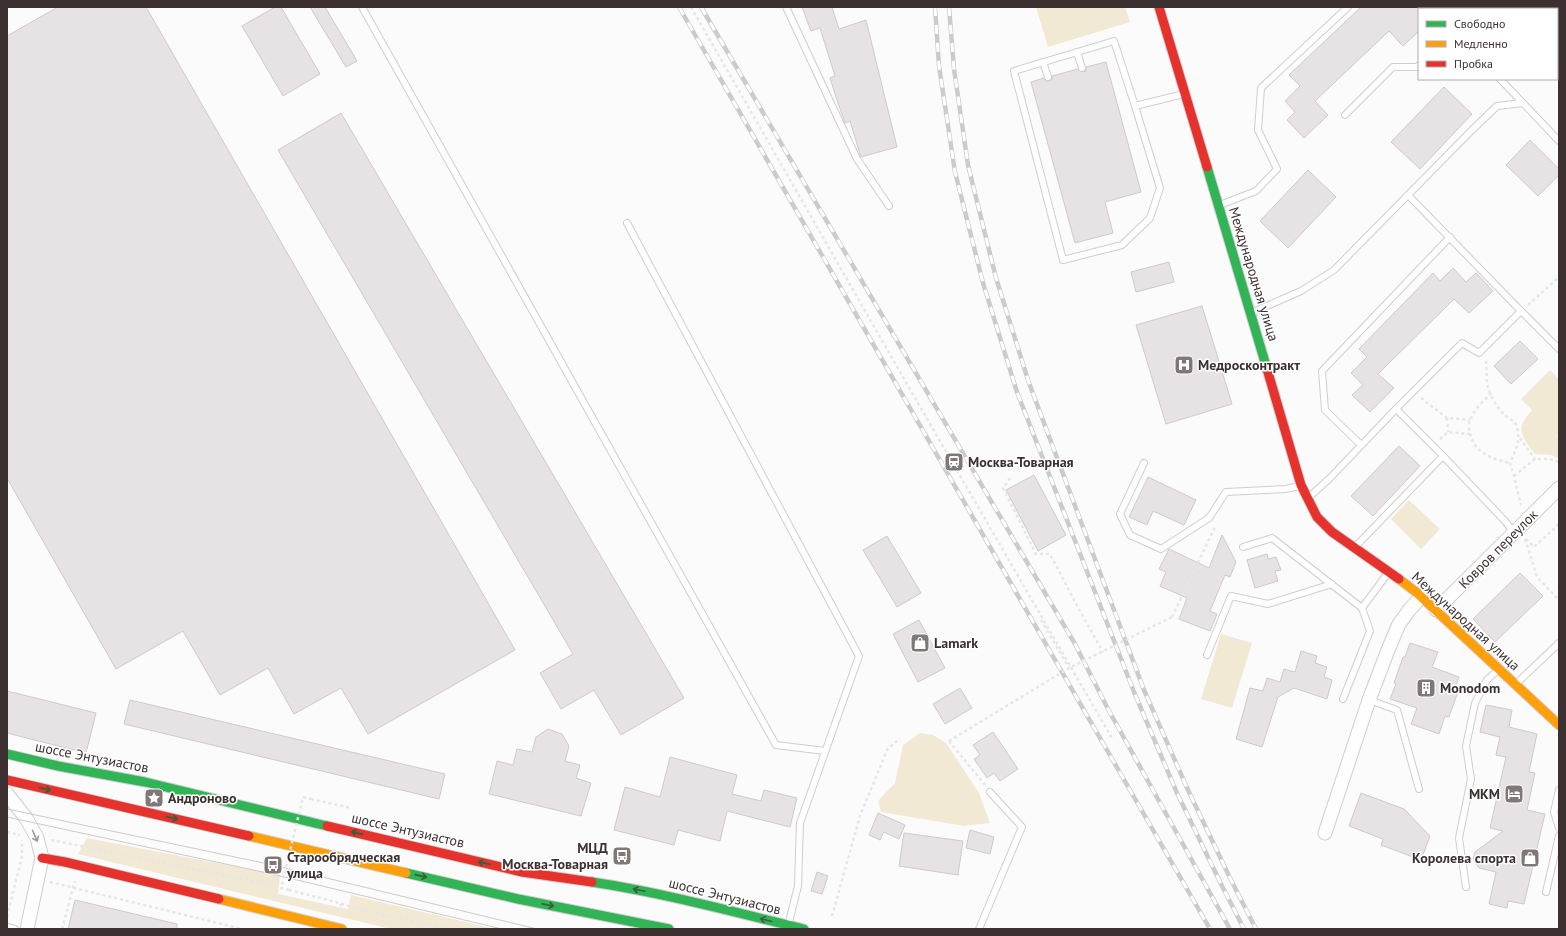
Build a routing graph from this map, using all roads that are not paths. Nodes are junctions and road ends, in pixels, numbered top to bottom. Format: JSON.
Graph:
{"nodes":[{"id":1,"x":362,"y":7,"type":"edge"},
{"id":2,"x":786,"y":7,"type":"edge"},
{"id":3,"x":1159,"y":7,"type":"edge"},
{"id":4,"x":1348,"y":7,"type":"edge"},
{"id":5,"x":1077,"y":52,"type":"junction"},
{"id":6,"x":1043,"y":62,"type":"junction"},
{"id":7,"x":1418,"y":66,"type":"edge"},
{"id":8,"x":1082,"y":68,"type":"dead end"},
{"id":9,"x":1048,"y":77,"type":"dead end"},
{"id":10,"x":1501,"y":80,"type":"edge"},
{"id":11,"x":1185,"y":94,"type":"junction"},
{"id":12,"x":1523,"y":103,"type":"junction"},
{"id":13,"x":1135,"y":106,"type":"junction"},
{"id":14,"x":1345,"y":115,"type":"dead end"},
{"id":15,"x":1559,"y":141,"type":"edge"},
{"id":16,"x":1408,"y":195,"type":"junction"},
{"id":17,"x":889,"y":206,"type":"dead end"},
{"id":18,"x":1219,"y":206,"type":"junction"},
{"id":19,"x":627,"y":223,"type":"dead end"},
{"id":20,"x":1450,"y":237,"type":"junction"},
{"id":21,"x":1521,"y":311,"type":"junction"},
{"id":22,"x":1251,"y":313,"type":"junction"},
{"id":23,"x":1559,"y":349,"type":"edge"},
{"id":24,"x":1396,"y":409,"type":"junction"},
{"id":25,"x":1361,"y":445,"type":"junction"},
{"id":26,"x":1443,"y":456,"type":"junction"},
{"id":27,"x":1144,"y":463,"type":"dead end"},
{"id":28,"x":1301,"y":485,"type":"junction"},
{"id":29,"x":1559,"y":488,"type":"edge"},
{"id":30,"x":1307,"y":498,"type":"junction"},
{"id":31,"x":1521,"y":536,"type":"junction"},
{"id":32,"x":1243,"y":547,"type":"dead end"},
{"id":33,"x":1355,"y":547,"type":"junction"},
{"id":34,"x":1389,"y":572,"type":"junction"},
{"id":35,"x":1332,"y":584,"type":"junction"},
{"id":36,"x":1421,"y":597,"type":"junction"},
{"id":37,"x":1362,"y":608,"type":"junction"},
{"id":38,"x":1436,"y":610,"type":"junction"},
{"id":39,"x":1559,"y":642,"type":"edge"},
{"id":40,"x":1208,"y":656,"type":"dead end"},
{"id":41,"x":1499,"y":669,"type":"junction"},
{"id":42,"x":1515,"y":684,"type":"junction"},
{"id":43,"x":1343,"y":699,"type":"dead end"},
{"id":44,"x":1369,"y":700,"type":"junction"},
{"id":45,"x":1559,"y":725,"type":"edge"},
{"id":46,"x":825,"y":751,"type":"junction"},
{"id":47,"x":7,"y":754,"type":"edge"},
{"id":48,"x":7,"y":780,"type":"edge"},
{"id":49,"x":1419,"y":789,"type":"dead end"},
{"id":50,"x":1559,"y":790,"type":"edge"},
{"id":51,"x":990,"y":792,"type":"road end"},
{"id":52,"x":7,"y":794,"type":"edge"},
{"id":53,"x":1559,"y":828,"type":"edge"},
{"id":54,"x":1325,"y":833,"type":"dead end"},
{"id":55,"x":1559,"y":836,"type":"edge"},
{"id":56,"x":42,"y":858,"type":"junction"},
{"id":57,"x":1466,"y":887,"type":"dead end"},
{"id":58,"x":1546,"y":892,"type":"dead end"},
{"id":59,"x":788,"y":925,"type":"junction"},
{"id":60,"x":7,"y":927,"type":"edge"},
{"id":61,"x":15,"y":929,"type":"edge"},
{"id":62,"x":27,"y":929,"type":"edge"},
{"id":63,"x":342,"y":929,"type":"edge"},
{"id":64,"x":669,"y":929,"type":"edge"},
{"id":65,"x":804,"y":929,"type":"edge"},
{"id":66,"x":979,"y":929,"type":"edge"}],
"edges":[{"from":1,"to":46,"type":"lane"},
{"from":2,"to":17,"type":"lane"},
{"from":3,"to":11,"type":"main road","name":"Международная улица"},
{"from":4,"to":18,"type":"lane"},
{"from":5,"to":6,"type":"lane"},
{"from":5,"to":8,"type":"lane"},
{"from":5,"to":13,"type":"lane"},
{"from":6,"to":9,"type":"lane"},
{"from":6,"to":13,"type":"lane"},
{"from":7,"to":14,"type":"lane"},
{"from":10,"to":12,"type":"lane"},
{"from":11,"to":13,"type":"lane"},
{"from":11,"to":18,"type":"main road","name":"Международная улица"},
{"from":12,"to":15,"type":"lane"},
{"from":12,"to":16,"type":"lane"},
{"from":16,"to":20,"type":"lane"},
{"from":16,"to":22,"type":"lane"},
{"from":18,"to":22,"type":"main road","name":"Международная улица"},
{"from":19,"to":46,"type":"lane"},
{"from":20,"to":21,"type":"lane"},
{"from":20,"to":25,"type":"lane"},
{"from":21,"to":23,"type":"lane"},
{"from":21,"to":24,"type":"lane"},
{"from":22,"to":28,"type":"main road","name":"Международная улица"},
{"from":24,"to":25,"type":"lane"},
{"from":24,"to":26,"type":"lane"},
{"from":25,"to":30,"type":"lane"},
{"from":26,"to":31,"type":"lane"},
{"from":26,"to":33,"type":"lane"},
{"from":27,"to":28,"type":"lane"},
{"from":28,"to":30,"type":"main road","name":"Международная улица"},
{"from":29,"to":31,"type":"street","name":"Ковров переулок"},
{"from":30,"to":33,"type":"main road","name":"Международная улица"},
{"from":31,"to":38,"type":"street","name":"Ковров переулок"},
{"from":32,"to":35,"type":"lane"},
{"from":33,"to":34,"type":"main road","name":"Международная улица"},
{"from":34,"to":36,"type":"main road","name":"Международная улица"},
{"from":34,"to":37,"type":"lane"},
{"from":35,"to":37,"type":"lane"},
{"from":35,"to":40,"type":"lane"},
{"from":36,"to":38,"type":"main road","name":"Международная улица"},
{"from":36,"to":44,"type":"street"},
{"from":37,"to":43,"type":"lane"},
{"from":38,"to":41,"type":"main road","name":"Международная улица"},
{"from":39,"to":42,"type":"lane"},
{"from":41,"to":42,"type":"main road","name":"Международная улица"},
{"from":41,"to":57,"type":"lane"},
{"from":42,"to":45,"type":"main road","name":"Международная улица"},
{"from":44,"to":49,"type":"lane"},
{"from":44,"to":54,"type":"street"},
{"from":46,"to":59,"type":"lane"},
{"from":59,"to":47,"type":"main road","name":"шоссе Энтузиастов","one_way":true},
{"from":48,"to":64,"type":"main road","one_way":true},
{"from":50,"to":53,"type":"lane"},
{"from":51,"to":66,"type":"lane"},
{"from":52,"to":56,"type":"street","one_way":true},
{"from":55,"to":58,"type":"lane"},
{"from":56,"to":62,"type":"street"},
{"from":56,"to":63,"type":"main road"},
{"from":59,"to":65,"type":"main road","name":"шоссе Энтузиастов"},
{"from":60,"to":61,"type":"lane"}]}
